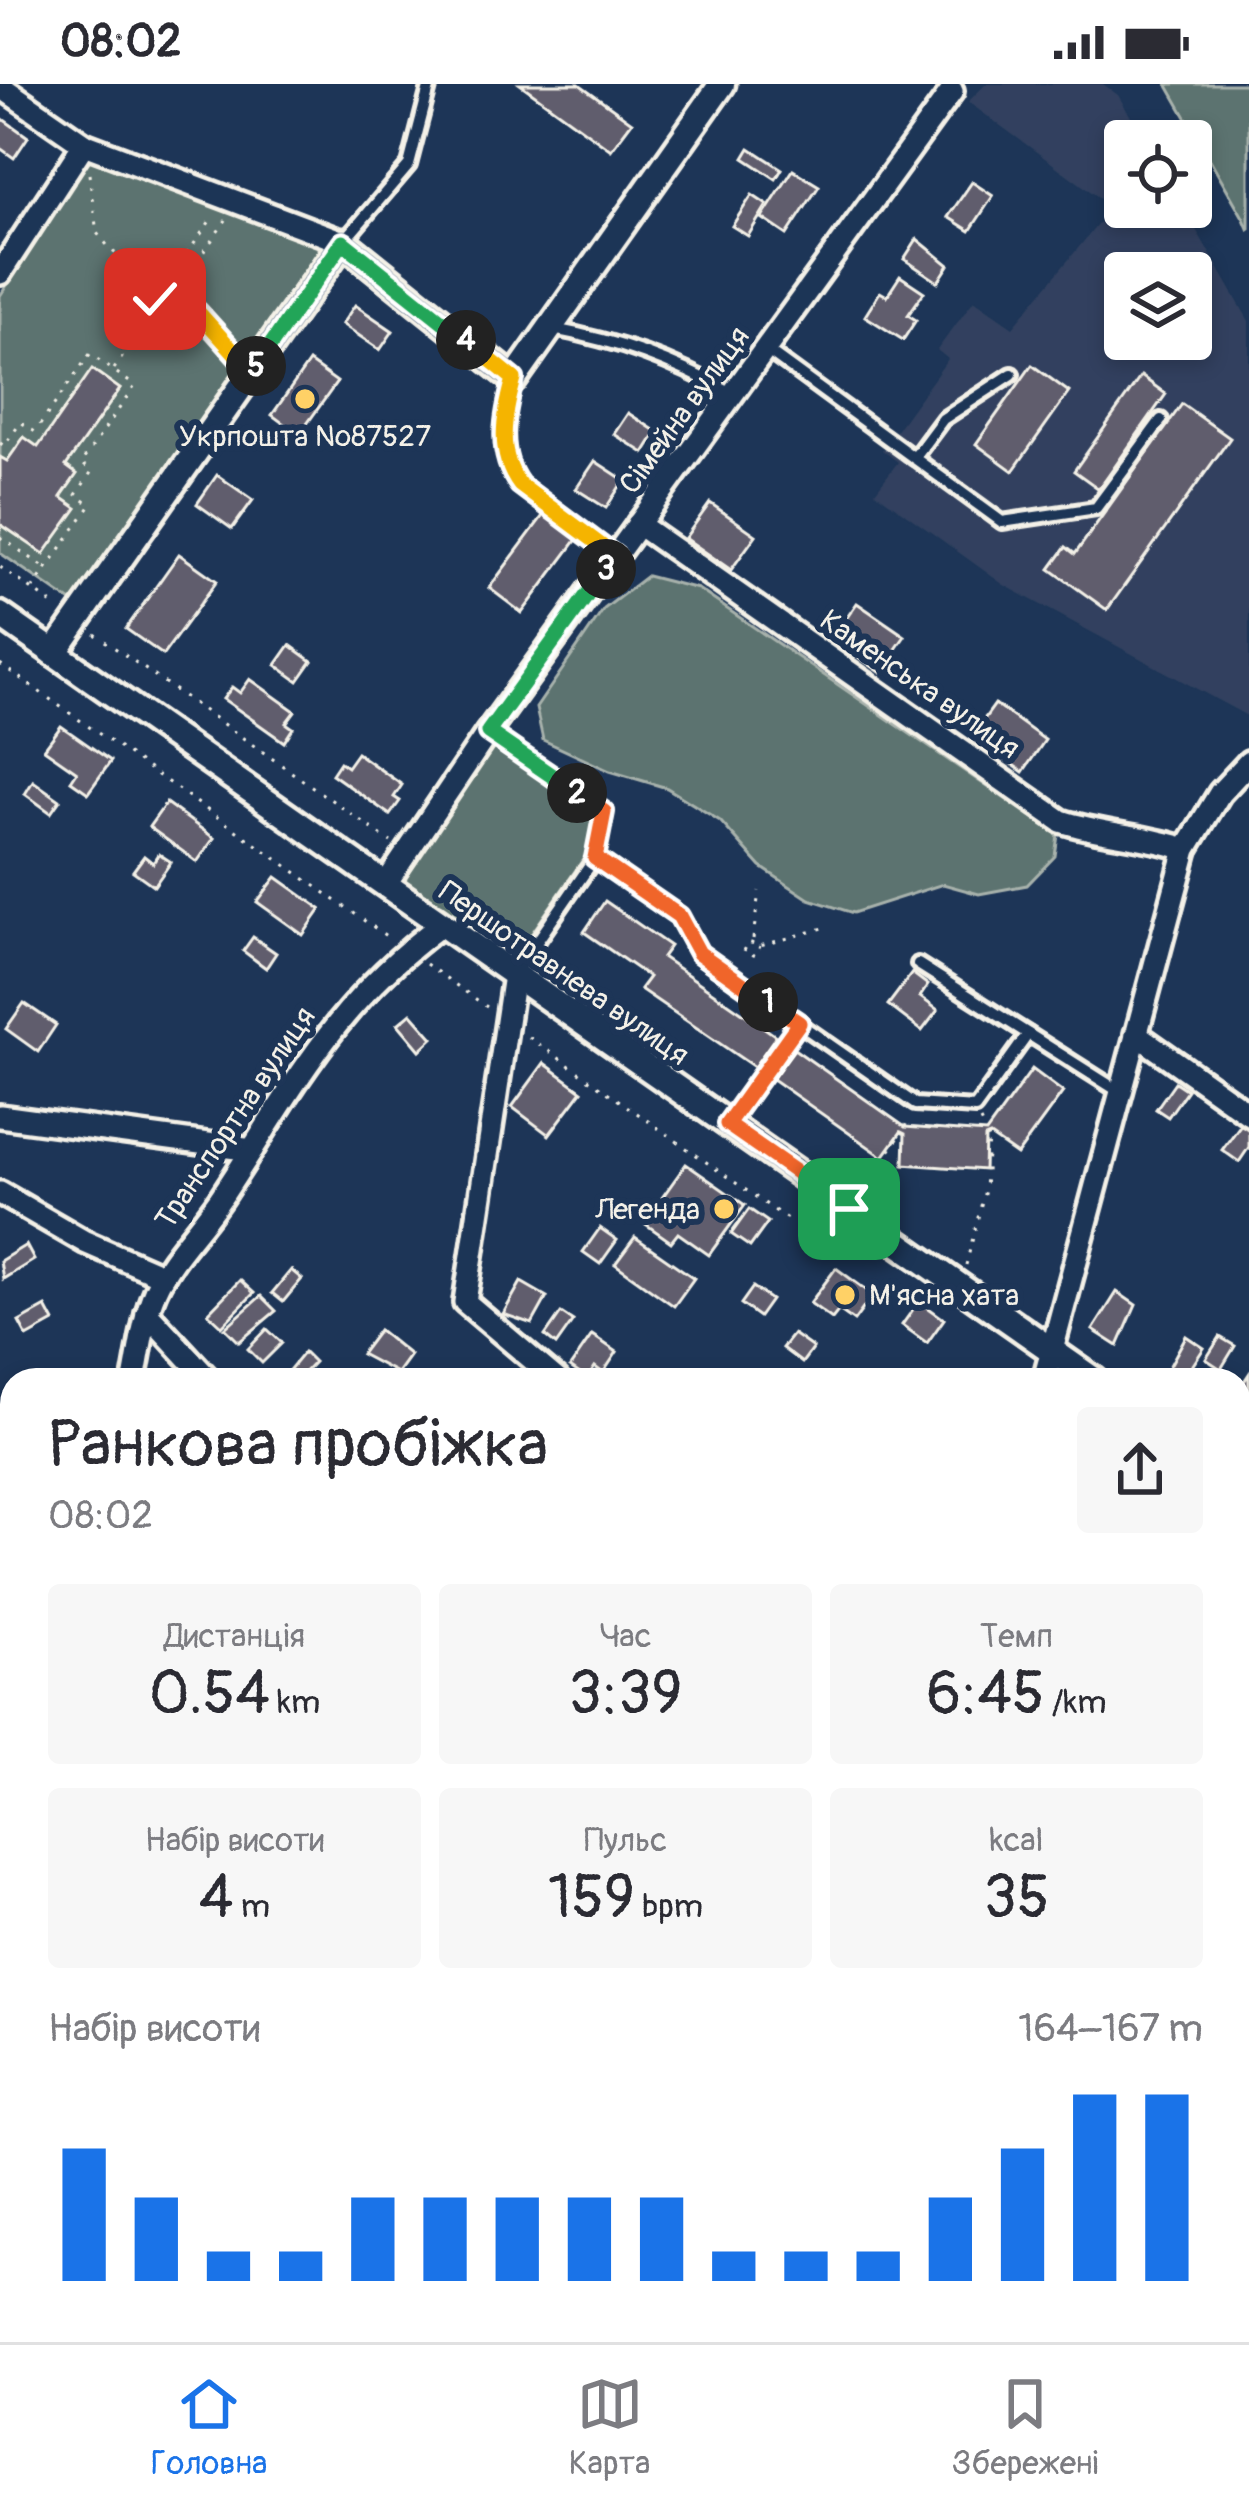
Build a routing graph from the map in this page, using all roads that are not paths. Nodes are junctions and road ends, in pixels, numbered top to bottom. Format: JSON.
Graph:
{"nodes":[{"id":1,"x":430,"y":84,"type":"edge"},
{"id":2,"x":722,"y":84,"type":"edge"},
{"id":3,"x":0,"y":86,"type":"edge"},
{"id":4,"x":952,"y":91,"type":"dead end"},
{"id":5,"x":84,"y":144,"type":"junction"},
{"id":6,"x":343,"y":242,"type":"junction"},
{"id":7,"x":0,"y":273,"type":"edge"},
{"id":8,"x":549,"y":328,"type":"junction"},
{"id":9,"x":765,"y":349,"type":"junction"},
{"id":10,"x":1012,"y":374,"type":"dead end"},
{"id":11,"x":514,"y":379,"type":"junction"},
{"id":12,"x":732,"y":394,"type":"junction"},
{"id":13,"x":1160,"y":420,"type":"dead end"},
{"id":14,"x":914,"y":458,"type":"junction"},
{"id":15,"x":638,"y":524,"type":"junction"},
{"id":16,"x":615,"y":556,"type":"junction"},
{"id":17,"x":0,"y":615,"type":"edge"},
{"id":18,"x":54,"y":653,"type":"junction"},
{"id":19,"x":488,"y":732,"type":"junction"},
{"id":20,"x":1249,"y":762,"type":"edge"},
{"id":21,"x":1186,"y":849,"type":"junction"},
{"id":22,"x":595,"y":858,"type":"junction"},
{"id":23,"x":386,"y":885,"type":"junction"},
{"id":24,"x":442,"y":924,"type":"junction"},
{"id":25,"x":918,"y":964,"type":"dead end"},
{"id":26,"x":514,"y":975,"type":"junction"},
{"id":27,"x":1028,"y":1034,"type":"junction"},
{"id":28,"x":1136,"y":1034,"type":"junction"},
{"id":29,"x":1120,"y":1092,"type":"junction"},
{"id":30,"x":1249,"y":1114,"type":"edge"},
{"id":31,"x":0,"y":1116,"type":"edge"},
{"id":32,"x":251,"y":1150,"type":"junction"},
{"id":33,"x":0,"y":1193,"type":"edge"},
{"id":34,"x":163,"y":1276,"type":"junction"},
{"id":35,"x":147,"y":1313,"type":"junction"},
{"id":36,"x":1052,"y":1351,"type":"junction"},
{"id":37,"x":136,"y":1368,"type":"edge"},
{"id":38,"x":198,"y":1368,"type":"edge"},
{"id":39,"x":543,"y":1368,"type":"edge"},
{"id":40,"x":1047,"y":1368,"type":"edge"},
{"id":41,"x":1077,"y":1368,"type":"edge"}],
"edges":[{"from":1,"to":6,"type":"lane"},
{"from":2,"to":8,"type":"street"},
{"from":3,"to":5,"type":"street"},
{"from":4,"to":9,"type":"street","name":"Сімейна вулиця"},
{"from":5,"to":6,"type":"street"},
{"from":5,"to":7,"type":"street"},
{"from":6,"to":11,"type":"street"},
{"from":6,"to":18,"type":"street"},
{"from":8,"to":11,"type":"street"},
{"from":8,"to":12,"type":"lane"},
{"from":9,"to":12,"type":"street","name":"Сімейна вулиця"},
{"from":9,"to":14,"type":"lane"},
{"from":10,"to":14,"type":"lane"},
{"from":11,"to":16,"type":"lane"},
{"from":12,"to":15,"type":"street","name":"Сімейна вулиця"},
{"from":13,"to":14,"type":"lane"},
{"from":15,"to":16,"type":"street","name":"Сімейна вулиця"},
{"from":15,"to":21,"type":"street","name":"Каменська вулиця"},
{"from":16,"to":19,"type":"street","name":"Сімейна вулиця"},
{"from":17,"to":18,"type":"street","name":"Першотравнева вулиця"},
{"from":18,"to":23,"type":"street","name":"Першотравнева вулиця"},
{"from":19,"to":22,"type":"lane"},
{"from":19,"to":23,"type":"street","name":"Сімейна вулиця"},
{"from":20,"to":21,"type":"street"},
{"from":21,"to":28,"type":"street"},
{"from":22,"to":26,"type":"lane"},
{"from":22,"to":27,"type":"lane"},
{"from":23,"to":24,"type":"street","name":"Першотравнева вулиця"},
{"from":24,"to":26,"type":"street","name":"Першотравнева вулиця"},
{"from":24,"to":32,"type":"street","name":"Транспортна вулиця"},
{"from":25,"to":27,"type":"lane"},
{"from":26,"to":36,"type":"street","name":"Першотравнева вулиця"},
{"from":26,"to":39,"type":"street"},
{"from":27,"to":29,"type":"lane"},
{"from":28,"to":29,"type":"street"},
{"from":28,"to":30,"type":"street"},
{"from":29,"to":36,"type":"street"},
{"from":31,"to":32,"type":"street"},
{"from":32,"to":34,"type":"street","name":"Транспортна вулиця"},
{"from":33,"to":34,"type":"street"},
{"from":34,"to":35,"type":"street","name":"Транспортна вулиця"},
{"from":35,"to":37,"type":"street","name":"Транспортна вулиця"},
{"from":35,"to":38,"type":"street"},
{"from":36,"to":40,"type":"street"},
{"from":36,"to":41,"type":"street","name":"Першотравнева вулиця"}]}
